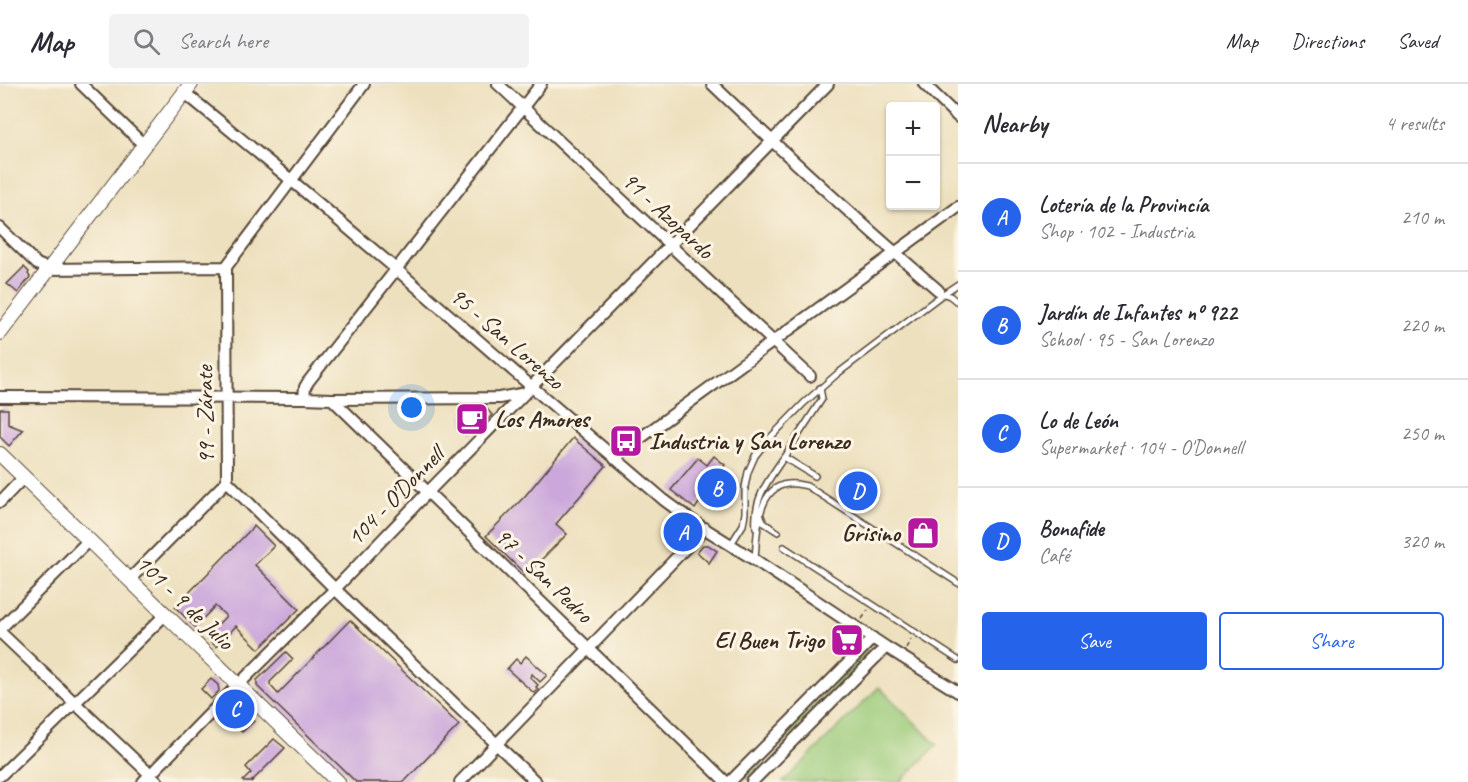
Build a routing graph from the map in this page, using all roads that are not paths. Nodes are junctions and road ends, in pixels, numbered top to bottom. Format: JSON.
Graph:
{"nodes":[{"id":1,"x":81,"y":84,"type":"edge"},
{"id":2,"x":364,"y":84,"type":"edge"},
{"id":3,"x":498,"y":84,"type":"edge"},
{"id":4,"x":542,"y":84,"type":"edge"},
{"id":5,"x":712,"y":84,"type":"edge"},
{"id":6,"x":828,"y":84,"type":"edge"},
{"id":7,"x":924,"y":84,"type":"edge"},
{"id":8,"x":188,"y":88,"type":"edge"},
{"id":9,"x":523,"y":108,"type":"junction"},
{"id":10,"x":958,"y":117,"type":"edge"},
{"id":11,"x":772,"y":142,"type":"junction"},
{"id":12,"x":144,"y":145,"type":"junction"},
{"id":13,"x":291,"y":180,"type":"junction"},
{"id":14,"x":958,"y":207,"type":"edge"},
{"id":15,"x":0,"y":228,"type":"edge"},
{"id":16,"x":670,"y":245,"type":"junction"},
{"id":17,"x":895,"y":253,"type":"junction"},
{"id":18,"x":226,"y":267,"type":"junction"},
{"id":19,"x":49,"y":269,"type":"junction"},
{"id":20,"x":396,"y":269,"type":"junction"},
{"id":21,"x":958,"y":284,"type":"edge"},
{"id":22,"x":940,"y":292,"type":"junction"},
{"id":23,"x":956,"y":301,"type":"dead end"},
{"id":24,"x":0,"y":333,"type":"edge"},
{"id":25,"x":772,"y":342,"type":"junction"},
{"id":26,"x":810,"y":376,"type":"dead end"},
{"id":27,"x":820,"y":388,"type":"junction"},
{"id":28,"x":529,"y":390,"type":"junction"},
{"id":29,"x":0,"y":397,"type":"edge"},
{"id":30,"x":226,"y":398,"type":"junction"},
{"id":31,"x":304,"y":398,"type":"junction"},
{"id":32,"x":332,"y":399,"type":"junction"},
{"id":33,"x":0,"y":454,"type":"edge"},
{"id":34,"x":784,"y":457,"type":"junction"},
{"id":35,"x":615,"y":459,"type":"junction"},
{"id":36,"x":815,"y":476,"type":"dead end"},
{"id":37,"x":24,"y":477,"type":"junction"},
{"id":38,"x":227,"y":481,"type":"junction"},
{"id":39,"x":428,"y":492,"type":"junction"},
{"id":40,"x":0,"y":502,"type":"edge"},
{"id":41,"x":761,"y":512,"type":"junction"},
{"id":42,"x":705,"y":528,"type":"junction"},
{"id":43,"x":756,"y":531,"type":"junction"},
{"id":44,"x":778,"y":532,"type":"dead end"},
{"id":45,"x":88,"y":540,"type":"junction"},
{"id":46,"x":731,"y":544,"type":"junction"},
{"id":47,"x":784,"y":547,"type":"dead end"},
{"id":48,"x":755,"y":560,"type":"junction"},
{"id":49,"x":130,"y":579,"type":"junction"},
{"id":50,"x":958,"y":584,"type":"edge"},
{"id":51,"x":335,"y":589,"type":"junction"},
{"id":52,"x":166,"y":614,"type":"junction"},
{"id":53,"x":0,"y":630,"type":"edge"},
{"id":54,"x":873,"y":638,"type":"junction"},
{"id":55,"x":886,"y":646,"type":"junction"},
{"id":56,"x":590,"y":648,"type":"junction"},
{"id":57,"x":958,"y":660,"type":"edge"},
{"id":58,"x":238,"y":685,"type":"junction"},
{"id":59,"x":958,"y":692,"type":"edge"},
{"id":60,"x":75,"y":703,"type":"junction"},
{"id":61,"x":497,"y":744,"type":"junction"},
{"id":62,"x":0,"y":776,"type":"edge"},
{"id":63,"x":150,"y":779,"type":"edge"},
{"id":64,"x":338,"y":782,"type":"edge"},
{"id":65,"x":460,"y":782,"type":"edge"},
{"id":66,"x":536,"y":782,"type":"edge"},
{"id":67,"x":728,"y":782,"type":"edge"},
{"id":68,"x":752,"y":782,"type":"edge"}],
"edges":[{"from":1,"to":12,"type":"street"},
{"from":2,"to":13,"type":"street"},
{"from":3,"to":9,"type":"street","name":"91 - Azopardo"},
{"from":4,"to":9,"type":"street"},
{"from":5,"to":11,"type":"street"},
{"from":6,"to":11,"type":"street","name":"104 - O'Donnell"},
{"from":7,"to":10,"type":"street"},
{"from":8,"to":12,"type":"street"},
{"from":8,"to":13,"type":"street","name":"95 - San Lorenzo"},
{"from":9,"to":16,"type":"street","name":"91 - Azopardo"},
{"from":9,"to":20,"type":"street"},
{"from":11,"to":16,"type":"street","name":"104 - O'Donnell"},
{"from":11,"to":17,"type":"street"},
{"from":12,"to":19,"type":"street"},
{"from":13,"to":18,"type":"street"},
{"from":13,"to":20,"type":"street","name":"95 - San Lorenzo"},
{"from":14,"to":17,"type":"street"},
{"from":15,"to":19,"type":"street"},
{"from":16,"to":25,"type":"street","name":"91 - Azopardo"},
{"from":16,"to":28,"type":"street","name":"104 - O'Donnell"},
{"from":17,"to":22,"type":"street"},
{"from":17,"to":25,"type":"street"},
{"from":18,"to":19,"type":"street"},
{"from":18,"to":30,"type":"street","name":"99 - Zárate"},
{"from":19,"to":24,"type":"street"},
{"from":20,"to":28,"type":"street","name":"95 - San Lorenzo"},
{"from":20,"to":31,"type":"street"},
{"from":21,"to":22,"type":"lane"},
{"from":22,"to":23,"type":"lane"},
{"from":22,"to":27,"type":"lane"},
{"from":25,"to":26,"type":"street","name":"91 - Azopardo"},
{"from":25,"to":35,"type":"street"},
{"from":27,"to":34,"type":"lane"},
{"from":27,"to":46,"type":"lane"},
{"from":28,"to":32,"type":"street"},
{"from":28,"to":35,"type":"street","name":"95 - San Lorenzo"},
{"from":28,"to":39,"type":"street","name":"104 - O'Donnell"},
{"from":29,"to":30,"type":"street"},
{"from":30,"to":31,"type":"street"},
{"from":30,"to":38,"type":"street","name":"99 - Zárate"},
{"from":31,"to":32,"type":"street"},
{"from":32,"to":39,"type":"street","name":"97 - San Pedro"},
{"from":33,"to":37,"type":"street","name":"101 - 9 de Julio"},
{"from":34,"to":36,"type":"lane"},
{"from":34,"to":43,"type":"lane"},
{"from":35,"to":42,"type":"street","name":"95 - San Lorenzo"},
{"from":37,"to":40,"type":"street"},
{"from":37,"to":45,"type":"street","name":"101 - 9 de Julio"},
{"from":38,"to":49,"type":"street"},
{"from":38,"to":51,"type":"street","name":"99 - Zárate"},
{"from":39,"to":51,"type":"street","name":"104 - O'Donnell"},
{"from":39,"to":56,"type":"street","name":"97 - San Pedro"},
{"from":41,"to":43,"type":"lane"},
{"from":41,"to":44,"type":"lane"},
{"from":41,"to":50,"type":"lane"},
{"from":42,"to":46,"type":"street","name":"95 - San Lorenzo"},
{"from":42,"to":56,"type":"street"},
{"from":43,"to":48,"type":"lane"},
{"from":45,"to":49,"type":"street","name":"101 - 9 de Julio"},
{"from":45,"to":53,"type":"street"},
{"from":46,"to":48,"type":"street","name":"95 - San Lorenzo"},
{"from":47,"to":57,"type":"lane"},
{"from":48,"to":54,"type":"street","name":"95 - San Lorenzo"},
{"from":49,"to":52,"type":"street","name":"101 - 9 de Julio"},
{"from":51,"to":58,"type":"street","name":"104 - O'Donnell"},
{"from":51,"to":61,"type":"street","name":"99 - Zárate"},
{"from":52,"to":58,"type":"street","name":"101 - 9 de Julio"},
{"from":52,"to":60,"type":"street"},
{"from":53,"to":60,"type":"street"},
{"from":54,"to":55,"type":"street","name":"95 - San Lorenzo"},
{"from":54,"to":67,"type":"street"},
{"from":55,"to":59,"type":"street","name":"95 - San Lorenzo"},
{"from":55,"to":68,"type":"street"},
{"from":56,"to":61,"type":"street"},
{"from":56,"to":67,"type":"street","name":"97 - San Pedro"},
{"from":58,"to":63,"type":"street","name":"104 - O'Donnell"},
{"from":58,"to":64,"type":"street","name":"101 - 9 de Julio"},
{"from":60,"to":62,"type":"street"},
{"from":60,"to":63,"type":"street"},
{"from":61,"to":65,"type":"street"},
{"from":61,"to":66,"type":"street","name":"99 - Zárate"}]}
